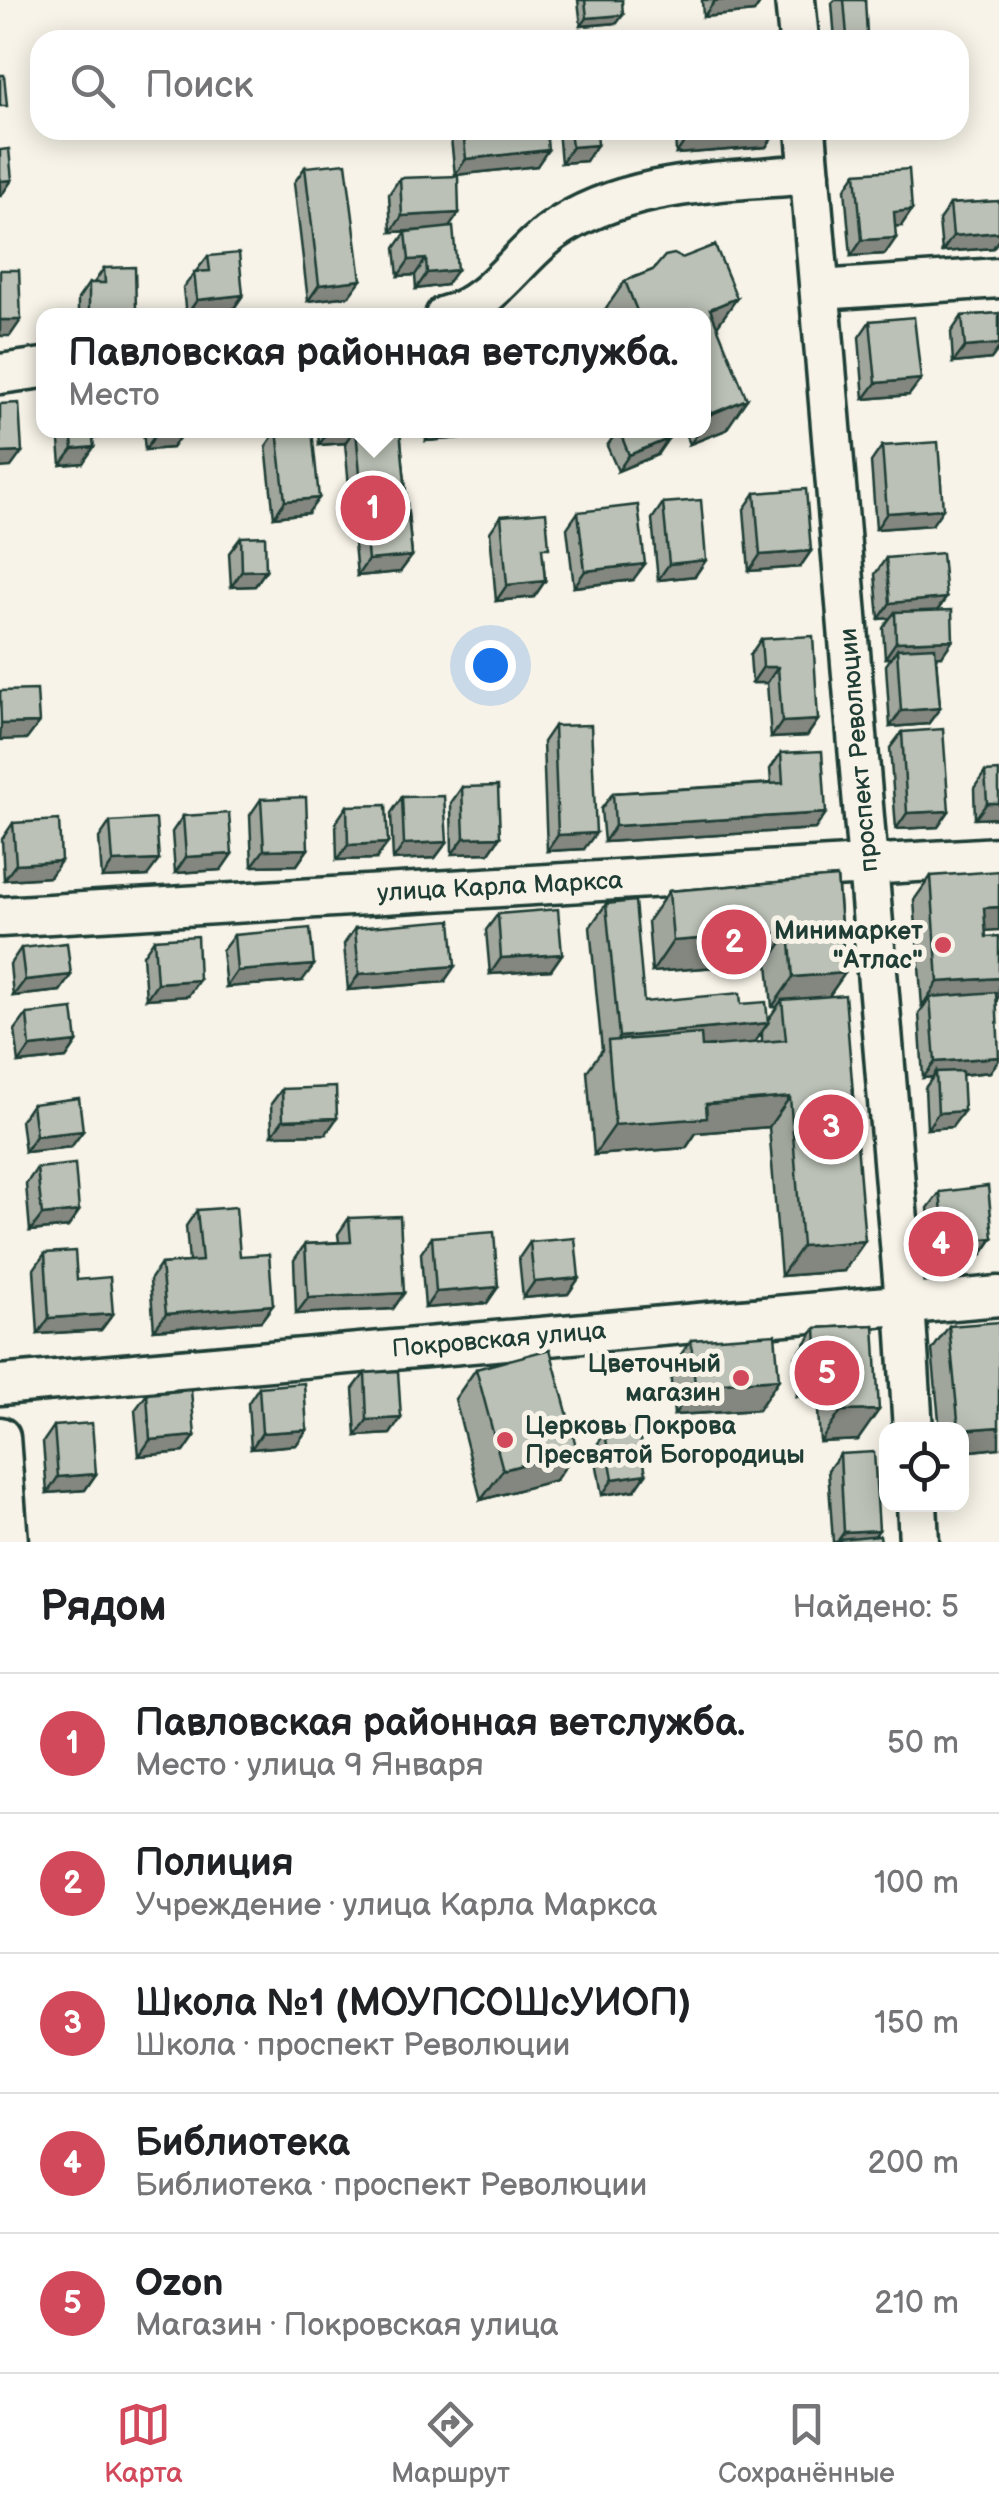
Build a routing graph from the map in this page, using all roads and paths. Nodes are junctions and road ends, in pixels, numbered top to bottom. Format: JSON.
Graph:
{"nodes":[{"id":1,"x":795,"y":0,"type":"edge"},
{"id":2,"x":797,"y":30,"type":"edge"},
{"id":3,"x":807,"y":140,"type":"edge"},
{"id":4,"x":810,"y":174,"type":"junction"},
{"id":5,"x":999,"y":278,"type":"edge"},
{"id":6,"x":820,"y":290,"type":"junction"},
{"id":7,"x":465,"y":308,"type":"edge"},
{"id":8,"x":36,"y":369,"type":"edge"},
{"id":9,"x":0,"y":374,"type":"edge"},
{"id":10,"x":999,"y":856,"type":"edge"},
{"id":11,"x":869,"y":866,"type":"junction"},
{"id":12,"x":0,"y":916,"type":"edge"},
{"id":13,"x":999,"y":1296,"type":"edge"},
{"id":14,"x":905,"y":1303,"type":"junction"},
{"id":15,"x":0,"y":1384,"type":"edge"},
{"id":16,"x":912,"y":1422,"type":"edge"},
{"id":17,"x":0,"y":1437,"type":"edge"},
{"id":18,"x":917,"y":1512,"type":"edge"},
{"id":19,"x":8,"y":1542,"type":"edge"},
{"id":20,"x":919,"y":1542,"type":"edge"}],
"edges":[{"from":1,"to":2,"type":"street"},
{"from":3,"to":4,"type":"street","name":"проспект Революции"},
{"from":4,"to":6,"type":"street","name":"проспект Революции"},
{"from":4,"to":7,"type":"street"},
{"from":5,"to":6,"type":"street"},
{"from":6,"to":11,"type":"street","name":"проспект Революции"},
{"from":8,"to":9,"type":"street"},
{"from":10,"to":11,"type":"street","name":"улица Карла Маркса"},
{"from":11,"to":12,"type":"street","name":"улица Карла Маркса"},
{"from":11,"to":14,"type":"street","name":"проспект Революции"},
{"from":13,"to":14,"type":"street","name":"Покровская улица"},
{"from":14,"to":15,"type":"street","name":"Покровская улица"},
{"from":14,"to":16,"type":"street","name":"проспект Революции"},
{"from":17,"to":19,"type":"street"},
{"from":18,"to":20,"type":"street"}]}
